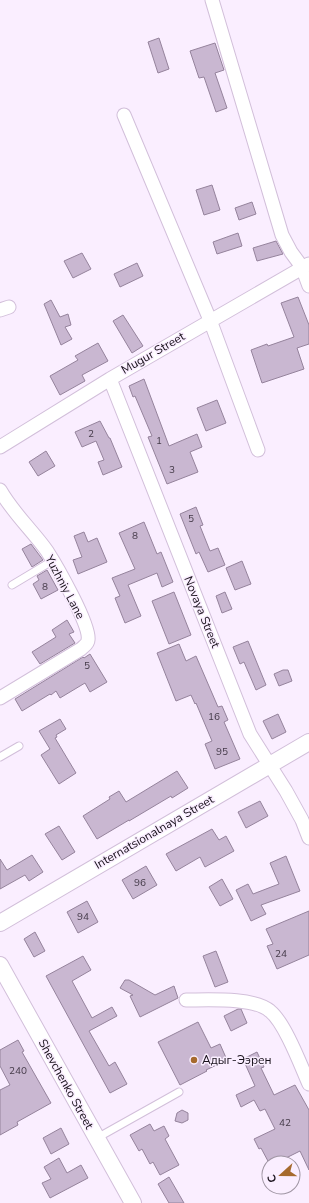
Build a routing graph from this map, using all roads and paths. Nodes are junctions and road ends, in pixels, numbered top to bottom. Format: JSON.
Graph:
{"nodes":[{"id":1,"x":212,"y":0,"type":"edge"},
{"id":2,"x":124,"y":115,"type":"dead end"},
{"id":3,"x":306,"y":266,"type":"edge"},
{"id":4,"x":309,"y":286,"type":"edge"},
{"id":5,"x":210,"y":320,"type":"junction"},
{"id":6,"x":110,"y":379,"type":"junction"},
{"id":7,"x":0,"y":447,"type":"edge"},
{"id":8,"x":258,"y":450,"type":"dead end"},
{"id":9,"x":0,"y":490,"type":"edge"},
{"id":10,"x":52,"y":561,"type":"junction"},
{"id":11,"x":12,"y":585,"type":"dead end"},
{"id":12,"x":0,"y":698,"type":"edge"},
{"id":13,"x":309,"y":742,"type":"edge"},
{"id":14,"x":19,"y":746,"type":"dead end"},
{"id":15,"x":0,"y":757,"type":"edge"},
{"id":16,"x":270,"y":764,"type":"junction"},
{"id":17,"x":309,"y":838,"type":"edge"},
{"id":18,"x":0,"y":923,"type":"edge"},
{"id":19,"x":0,"y":965,"type":"edge"},
{"id":20,"x":186,"y":1000,"type":"dead end"},
{"id":21,"x":309,"y":1084,"type":"edge"},
{"id":22,"x":179,"y":1092,"type":"dead end"},
{"id":23,"x":96,"y":1138,"type":"junction"},
{"id":24,"x":133,"y":1203,"type":"edge"}],
"edges":[{"from":1,"to":3,"type":"street"},
{"from":2,"to":5,"type":"street"},
{"from":3,"to":4,"type":"street"},
{"from":3,"to":5,"type":"street","name":"Mugur Street"},
{"from":5,"to":6,"type":"street","name":"Mugur Street"},
{"from":5,"to":8,"type":"street"},
{"from":6,"to":7,"type":"street","name":"Mugur Street"},
{"from":6,"to":16,"type":"street","name":"Novaya Street"},
{"from":9,"to":10,"type":"street","name":"Yuzhniy Lane"},
{"from":10,"to":11,"type":"lane"},
{"from":10,"to":12,"type":"street","name":"Yuzhniy Lane"},
{"from":13,"to":16,"type":"street","name":"Internatsionalnaya Street"},
{"from":14,"to":15,"type":"lane"},
{"from":16,"to":17,"type":"street","name":"Novaya Street"},
{"from":16,"to":18,"type":"street","name":"Internatsionalnaya Street"},
{"from":19,"to":23,"type":"street","name":"Shevchenko Street"},
{"from":20,"to":21,"type":"street"},
{"from":22,"to":23,"type":"lane"},
{"from":23,"to":24,"type":"street","name":"Shevchenko Street"}]}
